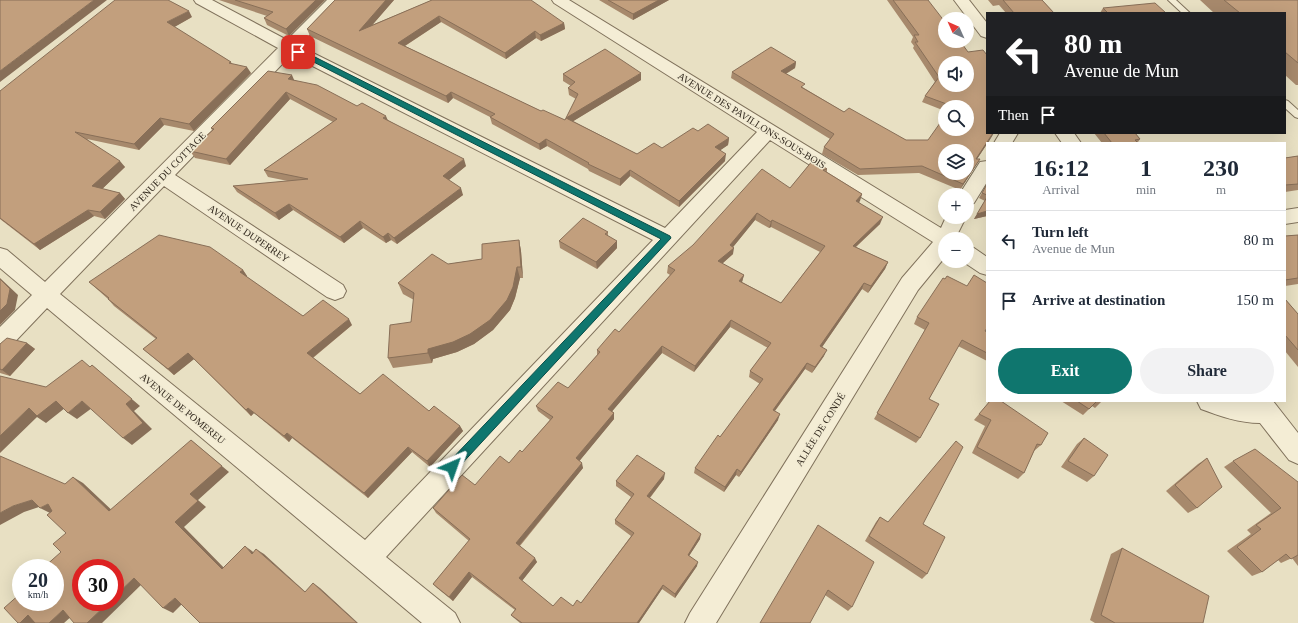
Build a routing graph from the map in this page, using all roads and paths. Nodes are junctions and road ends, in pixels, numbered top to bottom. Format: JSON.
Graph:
{"nodes":[{"id":1,"x":201,"y":0,"type":"edge"},
{"id":2,"x":334,"y":0,"type":"edge"},
{"id":3,"x":559,"y":0,"type":"edge"},
{"id":4,"x":961,"y":0,"type":"edge"},
{"id":5,"x":1172,"y":0,"type":"edge"},
{"id":6,"x":1185,"y":12,"type":"edge"},
{"id":7,"x":986,"y":32,"type":"edge"},
{"id":8,"x":288,"y":47,"type":"junction"},
{"id":9,"x":1286,"y":104,"type":"edge"},
{"id":10,"x":1298,"y":115,"type":"edge"},
{"id":11,"x":769,"y":130,"type":"junction"},
{"id":12,"x":1065,"y":134,"type":"edge"},
{"id":13,"x":1071,"y":142,"type":"edge"},
{"id":14,"x":986,"y":169,"type":"edge"},
{"id":15,"x":162,"y":176,"type":"junction"},
{"id":16,"x":973,"y":188,"type":"edge"},
{"id":17,"x":1298,"y":216,"type":"edge"},
{"id":18,"x":1286,"y":217,"type":"edge"},
{"id":19,"x":938,"y":236,"type":"edge"},
{"id":20,"x":667,"y":238,"type":"junction"},
{"id":21,"x":938,"y":254,"type":"edge"},
{"id":22,"x":0,"y":256,"type":"edge"},
{"id":23,"x":974,"y":259,"type":"edge"},
{"id":24,"x":986,"y":266,"type":"edge"},
{"id":25,"x":335,"y":291,"type":"dead end"},
{"id":26,"x":46,"y":295,"type":"junction"},
{"id":27,"x":0,"y":342,"type":"edge"},
{"id":28,"x":1211,"y":402,"type":"edge"},
{"id":29,"x":1263,"y":406,"type":"edge"},
{"id":30,"x":1298,"y":452,"type":"edge"},
{"id":31,"x":366,"y":558,"type":"junction"},
{"id":32,"x":445,"y":623,"type":"edge"},
{"id":33,"x":700,"y":623,"type":"edge"}],
"edges":[{"from":1,"to":8,"type":"street"},
{"from":2,"to":8,"type":"street","name":"AVENUE DU COTTAGE"},
{"from":3,"to":11,"type":"street","name":"AVENUE DES PAVILLONS-SOUS-BOIS"},
{"from":4,"to":7,"type":"street"},
{"from":5,"to":6,"type":"lane"},
{"from":8,"to":15,"type":"street","name":"AVENUE DU COTTAGE"},
{"from":8,"to":20,"type":"street"},
{"from":9,"to":10,"type":"lane"},
{"from":11,"to":19,"type":"street","name":"AVENUE DES PAVILLONS-SOUS-BOIS"},
{"from":11,"to":20,"type":"street"},
{"from":12,"to":13,"type":"street"},
{"from":14,"to":16,"type":"street"},
{"from":15,"to":25,"type":"street","name":"AVENUE DUPERREY"},
{"from":15,"to":26,"type":"street","name":"AVENUE DU COTTAGE"},
{"from":17,"to":18,"type":"street"},
{"from":20,"to":31,"type":"street"},
{"from":21,"to":33,"type":"street","name":"ALLÉE DE CONDÉ"},
{"from":22,"to":26,"type":"street","name":"AVENUE DE POMEREU"},
{"from":23,"to":24,"type":"street"},
{"from":26,"to":27,"type":"street","name":"AVENUE DU COTTAGE"},
{"from":26,"to":31,"type":"street","name":"AVENUE DE POMEREU"},
{"from":28,"to":29,"type":"street"},
{"from":29,"to":30,"type":"street"},
{"from":31,"to":32,"type":"street","name":"AVENUE DE POMEREU"}]}
